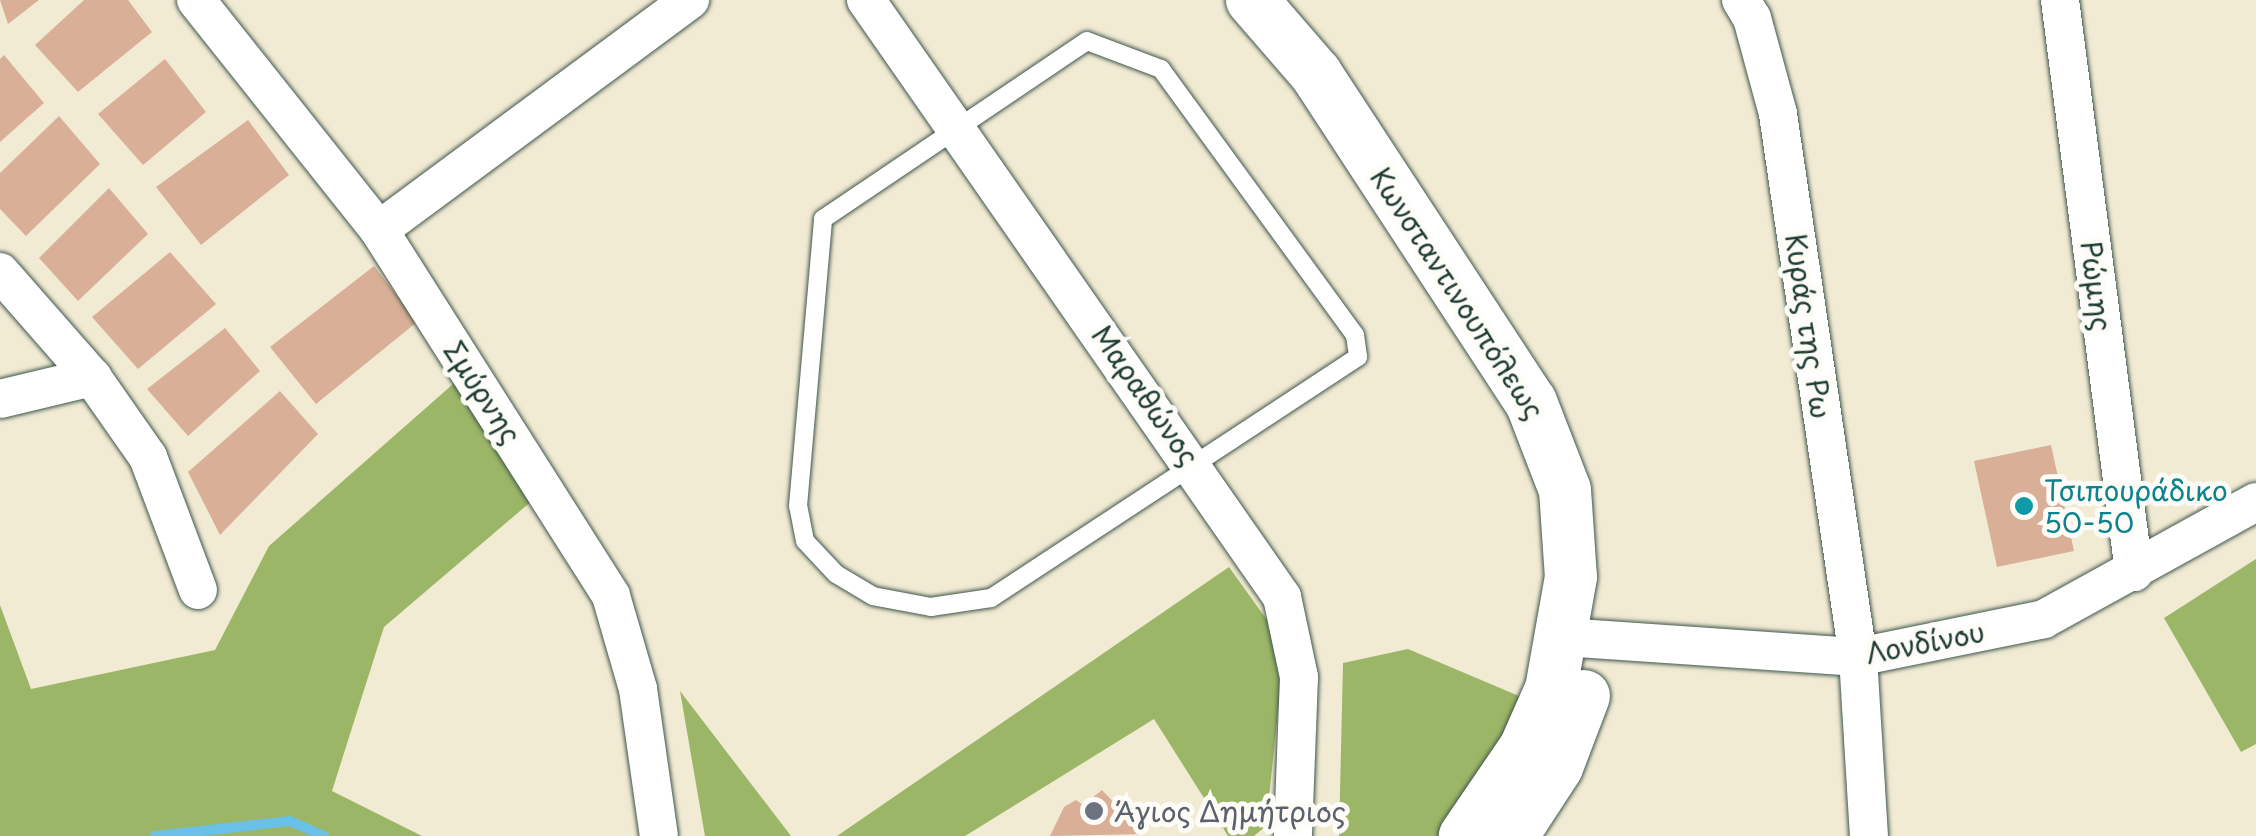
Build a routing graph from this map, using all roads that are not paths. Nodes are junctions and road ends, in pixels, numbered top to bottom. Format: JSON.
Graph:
{"nodes":[{"id":1,"x":196,"y":0,"type":"edge"},
{"id":2,"x":690,"y":0,"type":"edge"},
{"id":3,"x":866,"y":0,"type":"edge"},
{"id":4,"x":1252,"y":0,"type":"edge"},
{"id":5,"x":1288,"y":0,"type":"edge"},
{"id":6,"x":1741,"y":0,"type":"edge"},
{"id":7,"x":2060,"y":0,"type":"edge"},
{"id":8,"x":957,"y":125,"type":"junction"},
{"id":9,"x":379,"y":230,"type":"junction"},
{"id":10,"x":0,"y":272,"type":"edge"},
{"id":11,"x":92,"y":377,"type":"junction"},
{"id":12,"x":0,"y":400,"type":"edge"},
{"id":13,"x":1196,"y":467,"type":"junction"},
{"id":14,"x":2256,"y":502,"type":"edge"},
{"id":15,"x":2134,"y":572,"type":"junction"},
{"id":16,"x":198,"y":590,"type":"dead end"},
{"id":17,"x":1578,"y":638,"type":"junction"},
{"id":18,"x":1858,"y":657,"type":"junction"},
{"id":19,"x":659,"y":836,"type":"edge"},
{"id":20,"x":1293,"y":836,"type":"edge"},
{"id":21,"x":1465,"y":836,"type":"edge"},
{"id":22,"x":1512,"y":836,"type":"edge"},
{"id":23,"x":1869,"y":836,"type":"edge"}],
"edges":[{"from":1,"to":9,"type":"street","name":"Σμύρνης"},
{"from":2,"to":9,"type":"street"},
{"from":3,"to":8,"type":"street","name":"Μαραθώνος"},
{"from":4,"to":17,"type":"main road","name":"Κωνσταντινουπόλεως"},
{"from":5,"to":17,"type":"main road","name":"Κωνσταντινουπόλεως"},
{"from":6,"to":18,"type":"street","name":"Κυράς της Ρω"},
{"from":7,"to":15,"type":"street","name":"Ρώμης"},
{"from":8,"to":13,"type":"street","name":"Μαραθώνος"},
{"from":8,"to":13,"type":"lane"},
{"from":8,"to":13,"type":"lane"},
{"from":9,"to":19,"type":"street","name":"Σμύρνης"},
{"from":10,"to":11,"type":"street"},
{"from":11,"to":12,"type":"street"},
{"from":11,"to":16,"type":"street"},
{"from":13,"to":20,"type":"street","name":"Μαραθώνος"},
{"from":14,"to":15,"type":"street","name":"Λονδίνου"},
{"from":15,"to":18,"type":"street","name":"Λονδίνου"},
{"from":17,"to":18,"type":"street","name":"Λονδίνου"},
{"from":17,"to":21,"type":"main road","name":"Κωνσταντινουπόλεως"},
{"from":17,"to":22,"type":"main road","name":"Κωνσταντινουπόλεως"},
{"from":18,"to":23,"type":"street","name":"Κυράς της Ρω"}]}
